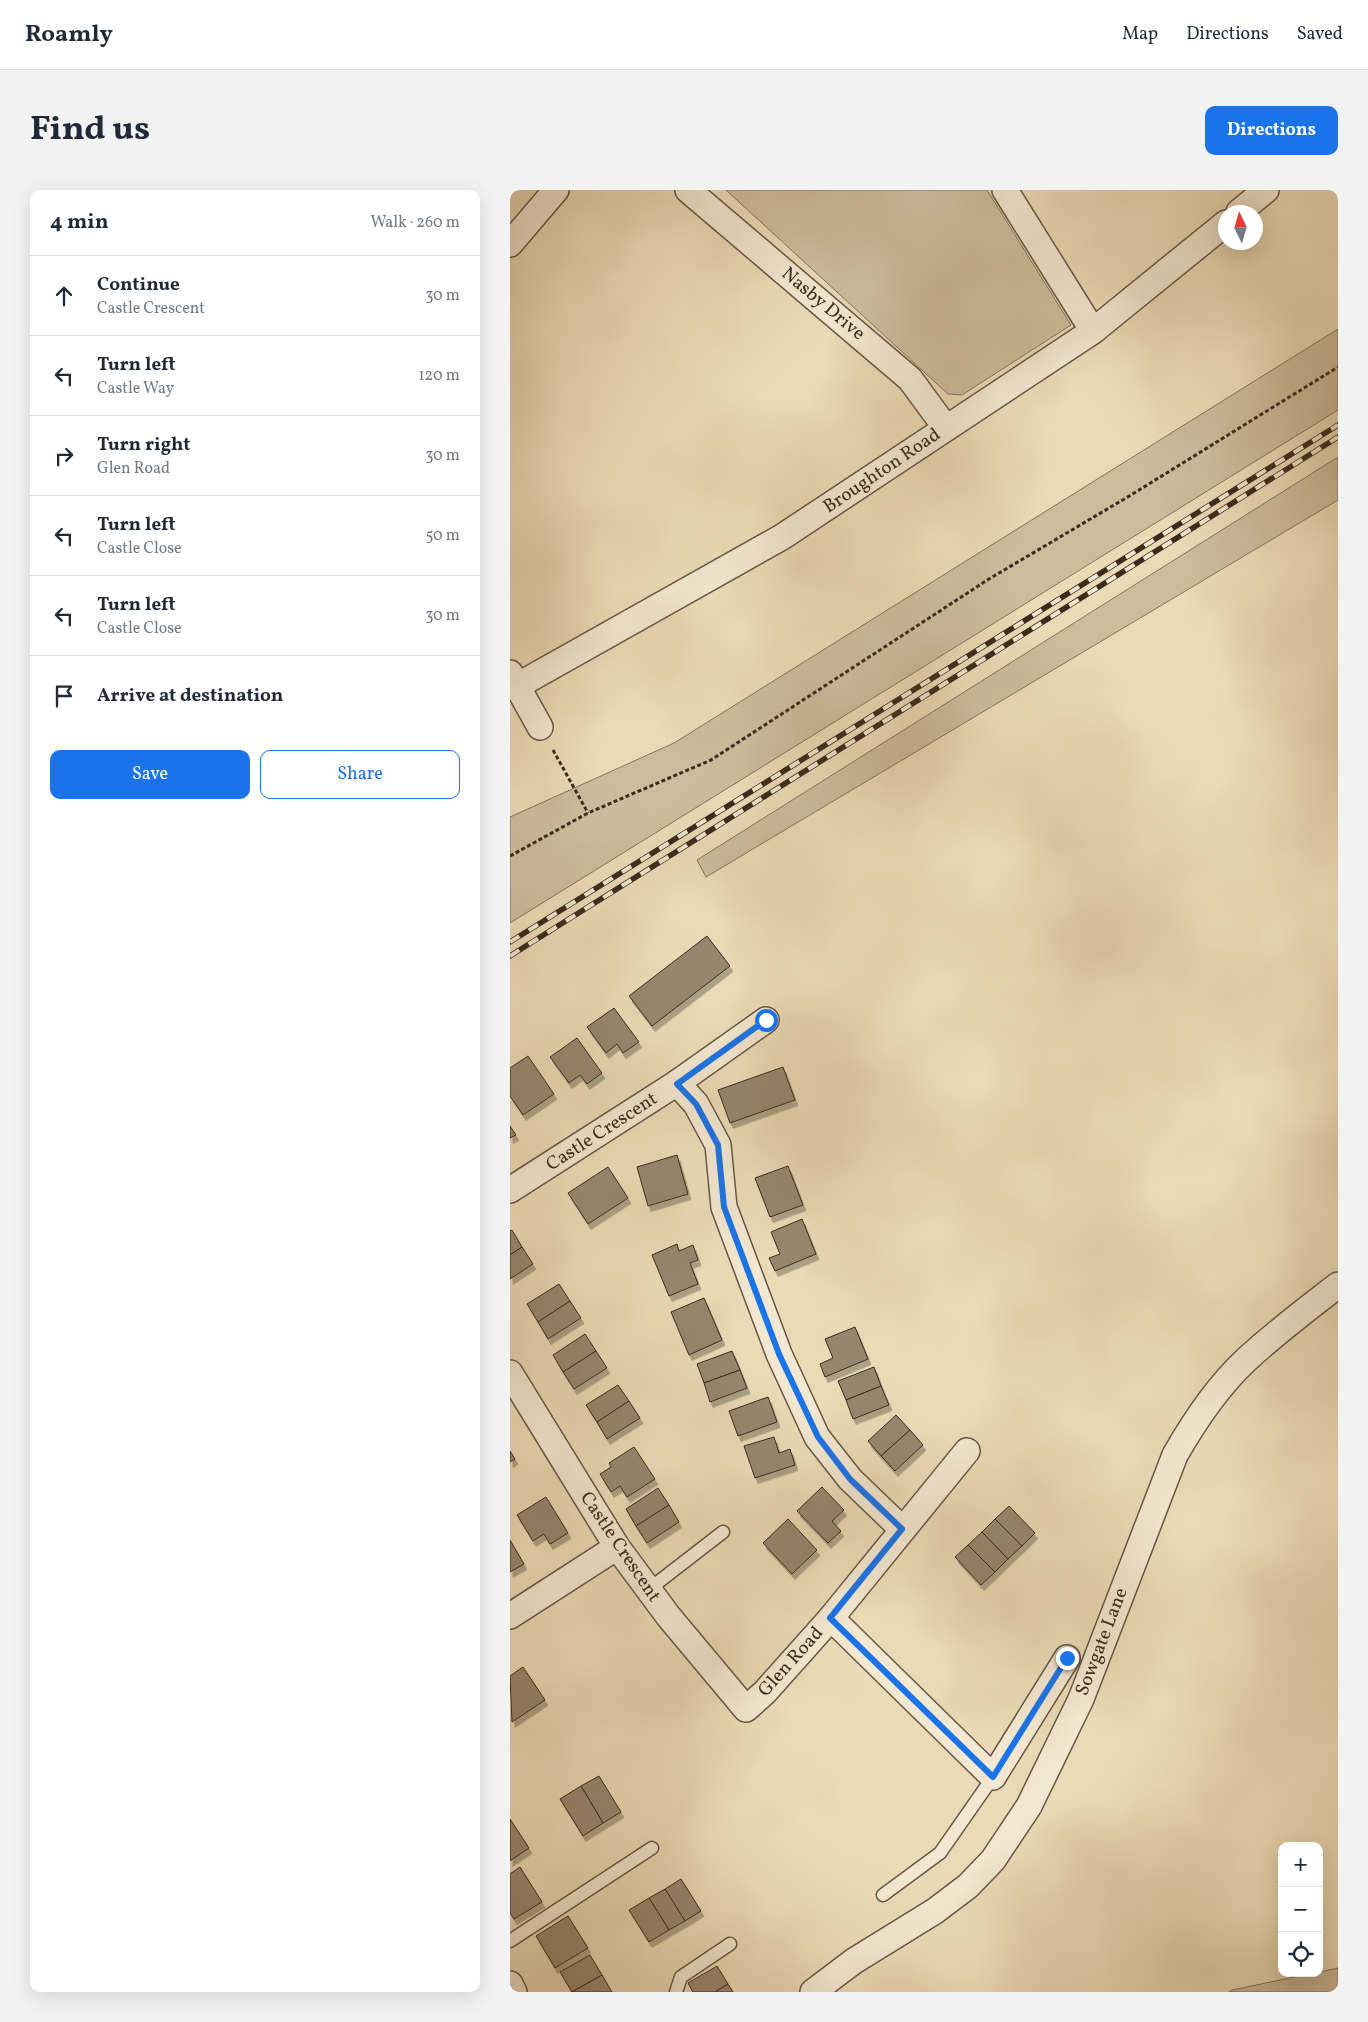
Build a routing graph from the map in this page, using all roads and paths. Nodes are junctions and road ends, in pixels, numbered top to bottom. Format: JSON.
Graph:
{"nodes":[{"id":1,"x":556,"y":190,"type":"edge"},
{"id":2,"x":688,"y":190,"type":"edge"},
{"id":3,"x":1004,"y":190,"type":"edge"},
{"id":4,"x":1266,"y":190,"type":"edge"},
{"id":5,"x":1248,"y":205,"type":"edge"},
{"id":6,"x":1218,"y":229,"type":"edge"},
{"id":7,"x":510,"y":244,"type":"edge"},
{"id":8,"x":1093,"y":331,"type":"junction"},
{"id":9,"x":1338,"y":367,"type":"edge"},
{"id":10,"x":946,"y":428,"type":"junction"},
{"id":11,"x":513,"y":679,"type":"edge"},
{"id":12,"x":540,"y":727,"type":"joint"},
{"id":13,"x":588,"y":813,"type":"junction"},
{"id":14,"x":510,"y":856,"type":"edge"},
{"id":15,"x":766,"y":1020,"type":"dead end"},
{"id":16,"x":677,"y":1084,"type":"junction"},
{"id":17,"x":510,"y":1190,"type":"edge"},
{"id":18,"x":1338,"y":1284,"type":"edge"},
{"id":19,"x":510,"y":1373,"type":"edge"},
{"id":20,"x":967,"y":1451,"type":"dead end"},
{"id":21,"x":902,"y":1529,"type":"junction"},
{"id":22,"x":723,"y":1532,"type":"dead end"},
{"id":23,"x":617,"y":1547,"type":"junction"},
{"id":24,"x":648,"y":1590,"type":"junction"},
{"id":25,"x":510,"y":1616,"type":"edge"},
{"id":26,"x":830,"y":1618,"type":"junction"},
{"id":27,"x":1067,"y":1658,"type":"dead end"},
{"id":28,"x":746,"y":1709,"type":"joint"},
{"id":29,"x":993,"y":1777,"type":"junction"},
{"id":30,"x":652,"y":1848,"type":"dead end"},
{"id":31,"x":884,"y":1895,"type":"dead end"},
{"id":32,"x":510,"y":1940,"type":"edge"},
{"id":33,"x":730,"y":1944,"type":"dead end"},
{"id":34,"x":676,"y":1992,"type":"edge"},
{"id":35,"x":813,"y":1992,"type":"edge"}],
"edges":[{"from":1,"to":7,"type":"street"},
{"from":2,"to":10,"type":"street","name":"Nasby Drive"},
{"from":3,"to":8,"type":"street"},
{"from":4,"to":5,"type":"street"},
{"from":6,"to":8,"type":"street","name":"Broughton Road"},
{"from":8,"to":10,"type":"street","name":"Broughton Road"},
{"from":9,"to":13,"type":"path"},
{"from":10,"to":11,"type":"street","name":"Broughton Road"},
{"from":11,"to":12,"type":"street","name":"Broughton Road"},
{"from":12,"to":13,"type":"path"},
{"from":13,"to":14,"type":"path"},
{"from":15,"to":16,"type":"street","name":"Castle Crescent"},
{"from":16,"to":17,"type":"street","name":"Castle Crescent"},
{"from":16,"to":21,"type":"street"},
{"from":18,"to":35,"type":"street","name":"Sowgate Lane"},
{"from":19,"to":23,"type":"street","name":"Castle Crescent"},
{"from":20,"to":21,"type":"street","name":"Glen Road"},
{"from":21,"to":26,"type":"street","name":"Glen Road"},
{"from":22,"to":24,"type":"lane"},
{"from":23,"to":24,"type":"street","name":"Castle Crescent"},
{"from":23,"to":25,"type":"street"},
{"from":24,"to":28,"type":"street","name":"Castle Crescent"},
{"from":26,"to":28,"type":"street","name":"Glen Road"},
{"from":26,"to":29,"type":"street"},
{"from":27,"to":29,"type":"street"},
{"from":29,"to":31,"type":"lane"},
{"from":30,"to":32,"type":"lane"},
{"from":33,"to":34,"type":"lane"}]}
